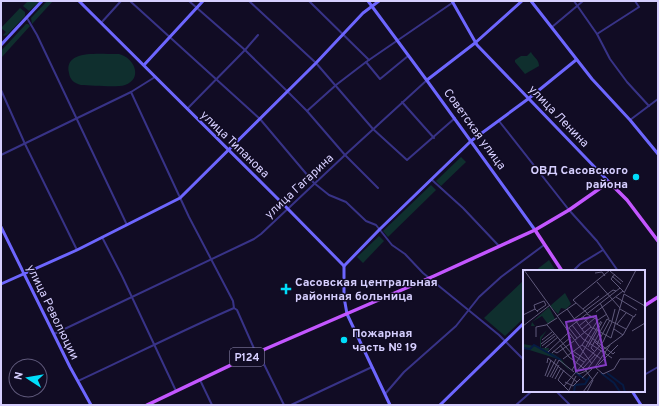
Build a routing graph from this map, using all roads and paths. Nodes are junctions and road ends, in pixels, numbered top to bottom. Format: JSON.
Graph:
{"nodes":[{"id":1,"x":42,"y":1,"type":"edge"},
{"id":2,"x":79,"y":1,"type":"edge"},
{"id":3,"x":121,"y":1,"type":"edge"},
{"id":4,"x":130,"y":1,"type":"edge"},
{"id":5,"x":189,"y":1,"type":"edge"},
{"id":6,"x":203,"y":1,"type":"edge"},
{"id":7,"x":249,"y":1,"type":"edge"},
{"id":8,"x":309,"y":1,"type":"edge"},
{"id":9,"x":368,"y":1,"type":"edge"},
{"id":10,"x":379,"y":1,"type":"edge"},
{"id":11,"x":522,"y":1,"type":"edge"},
{"id":12,"x":531,"y":1,"type":"edge"},
{"id":13,"x":574,"y":1,"type":"edge"},
{"id":14,"x":583,"y":1,"type":"edge"},
{"id":15,"x":634,"y":1,"type":"edge"},
{"id":16,"x":453,"y":2,"type":"edge"},
{"id":17,"x":372,"y":6,"type":"junction"},
{"id":18,"x":577,"y":6,"type":"junction"},
{"id":19,"x":197,"y":7,"type":"junction"},
{"id":20,"x":27,"y":18,"type":"junction"},
{"id":21,"x":101,"y":23,"type":"junction"},
{"id":22,"x":551,"y":28,"type":"junction"},
{"id":23,"x":343,"y":34,"type":"junction"},
{"id":24,"x":597,"y":34,"type":"junction"},
{"id":25,"x":258,"y":35,"type":"dead end"},
{"id":26,"x":170,"y":37,"type":"junction"},
{"id":27,"x":397,"y":40,"type":"junction"},
{"id":28,"x":475,"y":43,"type":"junction"},
{"id":29,"x":1,"y":45,"type":"edge"},
{"id":30,"x":245,"y":50,"type":"junction"},
{"id":31,"x":408,"y":56,"type":"junction"},
{"id":32,"x":369,"y":60,"type":"junction"},
{"id":33,"x":576,"y":60,"type":"junction"},
{"id":34,"x":366,"y":62,"type":"junction"},
{"id":35,"x":316,"y":63,"type":"junction"},
{"id":36,"x":144,"y":65,"type":"junction"},
{"id":37,"x":155,"y":77,"type":"junction"},
{"id":38,"x":216,"y":79,"type":"junction"},
{"id":39,"x":427,"y":80,"type":"junction"},
{"id":40,"x":336,"y":85,"type":"junction"},
{"id":41,"x":1,"y":90,"type":"edge"},
{"id":42,"x":287,"y":91,"type":"junction"},
{"id":43,"x":131,"y":92,"type":"junction"},
{"id":44,"x":528,"y":99,"type":"junction"},
{"id":45,"x":658,"y":100,"type":"edge"},
{"id":46,"x":402,"y":102,"type":"junction"},
{"id":47,"x":649,"y":106,"type":"junction"},
{"id":48,"x":187,"y":109,"type":"junction"},
{"id":49,"x":307,"y":111,"type":"junction"},
{"id":50,"x":454,"y":118,"type":"junction"},
{"id":51,"x":77,"y":119,"type":"junction"},
{"id":52,"x":260,"y":119,"type":"junction"},
{"id":53,"x":630,"y":120,"type":"junction"},
{"id":54,"x":499,"y":121,"type":"junction"},
{"id":55,"x":373,"y":129,"type":"junction"},
{"id":56,"x":434,"y":138,"type":"junction"},
{"id":57,"x":471,"y":142,"type":"junction"},
{"id":58,"x":25,"y":144,"type":"junction"},
{"id":59,"x":229,"y":150,"type":"junction"},
{"id":60,"x":658,"y":154,"type":"edge"},
{"id":61,"x":1,"y":155,"type":"edge"},
{"id":62,"x":345,"y":155,"type":"junction"},
{"id":63,"x":432,"y":180,"type":"junction"},
{"id":64,"x":609,"y":182,"type":"junction"},
{"id":65,"x":314,"y":183,"type":"junction"},
{"id":66,"x":378,"y":188,"type":"dead end"},
{"id":67,"x":180,"y":198,"type":"junction"},
{"id":68,"x":288,"y":208,"type":"junction"},
{"id":69,"x":569,"y":210,"type":"junction"},
{"id":70,"x":127,"y":225,"type":"junction"},
{"id":71,"x":1,"y":227,"type":"edge"},
{"id":72,"x":380,"y":229,"type":"junction"},
{"id":73,"x":535,"y":230,"type":"junction"},
{"id":74,"x":102,"y":237,"type":"junction"},
{"id":75,"x":658,"y":241,"type":"edge"},
{"id":76,"x":545,"y":244,"type":"junction"},
{"id":77,"x":500,"y":247,"type":"junction"},
{"id":78,"x":77,"y":250,"type":"junction"},
{"id":79,"x":604,"y":250,"type":"junction"},
{"id":80,"x":212,"y":260,"type":"junction"},
{"id":81,"x":344,"y":266,"type":"junction"},
{"id":82,"x":561,"y":270,"type":"edge"},
{"id":83,"x":574,"y":270,"type":"edge"},
{"id":84,"x":617,"y":270,"type":"edge"},
{"id":85,"x":24,"y":274,"type":"junction"},
{"id":86,"x":428,"y":278,"type":"junction"},
{"id":87,"x":1,"y":284,"type":"edge"},
{"id":88,"x":658,"y":297,"type":"edge"},
{"id":89,"x":131,"y":299,"type":"junction"},
{"id":90,"x":645,"y":305,"type":"edge"},
{"id":91,"x":234,"y":308,"type":"junction"},
{"id":92,"x":469,"y":310,"type":"junction"},
{"id":93,"x":347,"y":314,"type":"junction"},
{"id":94,"x":523,"y":324,"type":"edge"},
{"id":95,"x":54,"y":334,"type":"junction"},
{"id":96,"x":505,"y":341,"type":"junction"},
{"id":97,"x":154,"y":345,"type":"junction"},
{"id":98,"x":257,"y":352,"type":"junction"},
{"id":99,"x":523,"y":359,"type":"edge"},
{"id":100,"x":372,"y":367,"type":"junction"},
{"id":101,"x":658,"y":367,"type":"edge"},
{"id":102,"x":645,"y":374,"type":"edge"},
{"id":103,"x":200,"y":379,"type":"junction"},
{"id":104,"x":78,"y":381,"type":"junction"},
{"id":105,"x":176,"y":391,"type":"junction"},
{"id":106,"x":531,"y":392,"type":"edge"},
{"id":107,"x":557,"y":392,"type":"edge"},
{"id":108,"x":633,"y":392,"type":"edge"},
{"id":109,"x":385,"y":394,"type":"junction"},
{"id":110,"x":91,"y":405,"type":"edge"},
{"id":111,"x":149,"y":405,"type":"edge"},
{"id":112,"x":212,"y":405,"type":"edge"},
{"id":113,"x":284,"y":405,"type":"edge"},
{"id":114,"x":291,"y":405,"type":"edge"},
{"id":115,"x":390,"y":405,"type":"edge"},
{"id":116,"x":440,"y":405,"type":"edge"},
{"id":117,"x":516,"y":405,"type":"edge"},
{"id":118,"x":570,"y":405,"type":"edge"},
{"id":119,"x":641,"y":405,"type":"edge"}],
"edges":[{"from":1,"to":20,"type":"street"},
{"from":2,"to":21,"type":"street","name":"улица Типанова"},
{"from":3,"to":21,"type":"street"},
{"from":4,"to":26,"type":"street"},
{"from":5,"to":19,"type":"street"},
{"from":6,"to":19,"type":"street"},
{"from":7,"to":35,"type":"street"},
{"from":8,"to":23,"type":"street"},
{"from":9,"to":17,"type":"street","name":"Советская улица"},
{"from":10,"to":17,"type":"street"},
{"from":11,"to":28,"type":"street","name":"улица Гагарина"},
{"from":12,"to":22,"type":"street"},
{"from":13,"to":18,"type":"street"},
{"from":14,"to":18,"type":"street"},
{"from":15,"to":24,"type":"street"},
{"from":16,"to":27,"type":"street"},
{"from":16,"to":28,"type":"street","name":"улица Ленина"},
{"from":17,"to":23,"type":"street"},
{"from":17,"to":27,"type":"street","name":"Советская улица"},
{"from":18,"to":22,"type":"street"},
{"from":18,"to":24,"type":"street"},
{"from":19,"to":26,"type":"street"},
{"from":19,"to":30,"type":"street"},
{"from":20,"to":29,"type":"street"},
{"from":20,"to":51,"type":"street"},
{"from":21,"to":36,"type":"street","name":"улица Типанова"},
{"from":22,"to":33,"type":"street"},
{"from":23,"to":32,"type":"street"},
{"from":23,"to":35,"type":"street"},
{"from":24,"to":47,"type":"street"},
{"from":25,"to":30,"type":"street"},
{"from":26,"to":36,"type":"street"},
{"from":26,"to":38,"type":"street"},
{"from":27,"to":31,"type":"street","name":"Советская улица"},
{"from":27,"to":32,"type":"street"},
{"from":28,"to":39,"type":"street","name":"улица Гагарина"},
{"from":28,"to":44,"type":"street","name":"улица Ленина"},
{"from":30,"to":38,"type":"street"},
{"from":30,"to":42,"type":"street"},
{"from":31,"to":34,"type":"street"},
{"from":31,"to":39,"type":"street","name":"Советская улица"},
{"from":32,"to":34,"type":"street"},
{"from":33,"to":44,"type":"street"},
{"from":33,"to":53,"type":"street"},
{"from":34,"to":40,"type":"street"},
{"from":35,"to":40,"type":"street"},
{"from":35,"to":42,"type":"street"},
{"from":36,"to":37,"type":"street","name":"улица Типанова"},
{"from":37,"to":43,"type":"street"},
{"from":37,"to":48,"type":"street","name":"улица Типанова"},
{"from":38,"to":48,"type":"street"},
{"from":38,"to":52,"type":"street"},
{"from":39,"to":46,"type":"street","name":"улица Гагарина"},
{"from":39,"to":50,"type":"street","name":"Советская улица"},
{"from":40,"to":49,"type":"street"},
{"from":40,"to":55,"type":"street"},
{"from":41,"to":58,"type":"street"},
{"from":42,"to":49,"type":"street"},
{"from":42,"to":52,"type":"street"},
{"from":43,"to":51,"type":"street"},
{"from":43,"to":67,"type":"street"},
{"from":44,"to":54,"type":"street"},
{"from":44,"to":64,"type":"street","name":"улица Ленина"},
{"from":45,"to":47,"type":"street"},
{"from":46,"to":55,"type":"street","name":"улица Гагарина"},
{"from":46,"to":56,"type":"street"},
{"from":47,"to":53,"type":"street"},
{"from":48,"to":59,"type":"street","name":"улица Типанова"},
{"from":49,"to":62,"type":"street"},
{"from":50,"to":56,"type":"street"},
{"from":50,"to":57,"type":"street","name":"Советская улица"},
{"from":51,"to":58,"type":"street"},
{"from":51,"to":70,"type":"street"},
{"from":52,"to":59,"type":"street"},
{"from":52,"to":65,"type":"street"},
{"from":53,"to":60,"type":"street"},
{"from":54,"to":57,"type":"street"},
{"from":54,"to":69,"type":"street"},
{"from":55,"to":56,"type":"street"},
{"from":55,"to":62,"type":"street","name":"улица Гагарина"},
{"from":57,"to":63,"type":"street"},
{"from":57,"to":73,"type":"street","name":"Советская улица"},
{"from":58,"to":61,"type":"street"},
{"from":58,"to":78,"type":"street"},
{"from":59,"to":67,"type":"street"},
{"from":59,"to":68,"type":"street","name":"улица Типанова"},
{"from":62,"to":65,"type":"street","name":"улица Гагарина"},
{"from":62,"to":66,"type":"street"},
{"from":63,"to":72,"type":"street"},
{"from":63,"to":77,"type":"street"},
{"from":64,"to":69,"type":"main road"},
{"from":64,"to":75,"type":"main road","name":"улица Ленина"},
{"from":65,"to":68,"type":"street","name":"улица Гагарина"},
{"from":65,"to":72,"type":"street"},
{"from":67,"to":70,"type":"street"},
{"from":67,"to":80,"type":"street"},
{"from":68,"to":80,"type":"street","name":"улица Гагарина"},
{"from":68,"to":81,"type":"street","name":"улица Типанова"},
{"from":69,"to":73,"type":"main road"},
{"from":69,"to":79,"type":"street"},
{"from":70,"to":74,"type":"street"},
{"from":71,"to":85,"type":"street","name":"улица Революции"},
{"from":72,"to":81,"type":"street"},
{"from":72,"to":86,"type":"street"},
{"from":73,"to":76,"type":"main road","name":"Советская улица"},
{"from":73,"to":77,"type":"main road","number":"Р124"},
{"from":74,"to":78,"type":"street"},
{"from":74,"to":89,"type":"street"},
{"from":76,"to":82,"type":"main road","name":"Советская улица"},
{"from":76,"to":92,"type":"street"},
{"from":77,"to":86,"type":"main road","number":"Р124"},
{"from":78,"to":85,"type":"street"},
{"from":79,"to":83,"type":"street"},
{"from":79,"to":84,"type":"street"},
{"from":80,"to":89,"type":"street","name":"улица Гагарина"},
{"from":80,"to":91,"type":"street"},
{"from":81,"to":93,"type":"street"},
{"from":85,"to":87,"type":"street"},
{"from":85,"to":95,"type":"street","name":"улица Революции"},
{"from":86,"to":92,"type":"street"},
{"from":86,"to":93,"type":"main road","number":"Р124"},
{"from":88,"to":90,"type":"main road"},
{"from":89,"to":95,"type":"street","name":"улица Гагарина"},
{"from":89,"to":97,"type":"street"},
{"from":91,"to":97,"type":"street"},
{"from":91,"to":98,"type":"street"},
{"from":92,"to":96,"type":"street"},
{"from":92,"to":109,"type":"street"},
{"from":93,"to":98,"type":"main road","number":"Р124"},
{"from":93,"to":100,"type":"street"},
{"from":94,"to":96,"type":"street"},
{"from":95,"to":104,"type":"street","name":"улица Революции"},
{"from":96,"to":99,"type":"street"},
{"from":96,"to":116,"type":"street"},
{"from":97,"to":104,"type":"street"},
{"from":97,"to":105,"type":"street"},
{"from":98,"to":103,"type":"main road","number":"Р124"},
{"from":98,"to":113,"type":"street"},
{"from":100,"to":109,"type":"street"},
{"from":100,"to":114,"type":"street"},
{"from":101,"to":102,"type":"street"},
{"from":103,"to":105,"type":"main road","number":"Р124"},
{"from":103,"to":112,"type":"street"},
{"from":104,"to":110,"type":"street","name":"улица Революции"},
{"from":105,"to":111,"type":"main road","number":"Р124"},
{"from":106,"to":117,"type":"street"},
{"from":107,"to":118,"type":"street"},
{"from":108,"to":119,"type":"street"},
{"from":109,"to":115,"type":"street"}]}
